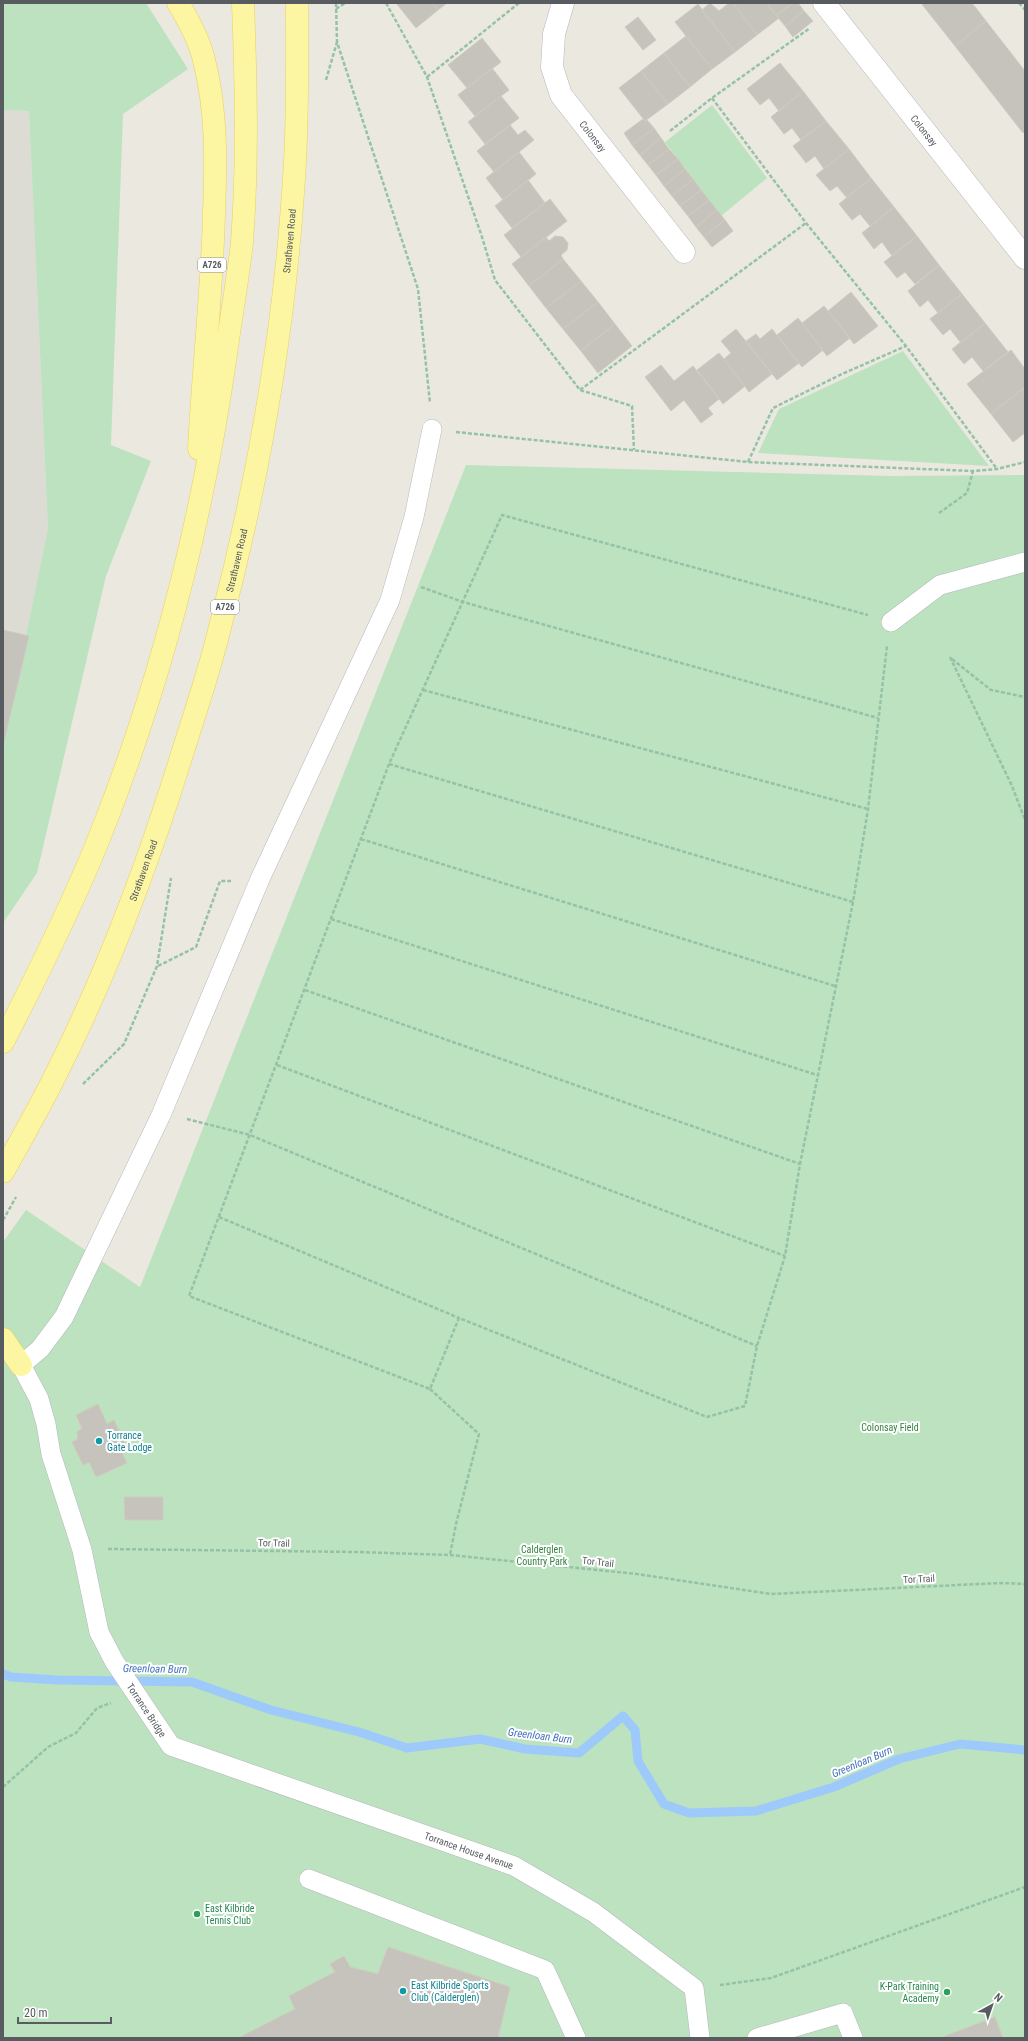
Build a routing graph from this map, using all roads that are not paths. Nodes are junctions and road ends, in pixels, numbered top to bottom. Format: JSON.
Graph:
{"nodes":[{"id":1,"x":178,"y":3,"type":"edge"},
{"id":2,"x":242,"y":3,"type":"edge"},
{"id":3,"x":297,"y":3,"type":"edge"},
{"id":4,"x":563,"y":3,"type":"edge"},
{"id":5,"x":828,"y":8,"type":"edge"},
{"id":6,"x":684,"y":252,"type":"dead end"},
{"id":7,"x":1025,"y":258,"type":"edge"},
{"id":8,"x":432,"y":429,"type":"road end"},
{"id":9,"x":194,"y":534,"type":"junction"},
{"id":10,"x":1025,"y":562,"type":"edge"},
{"id":11,"x":891,"y":622,"type":"road end"},
{"id":12,"x":3,"y":1042,"type":"edge"},
{"id":13,"x":3,"y":1172,"type":"edge"},
{"id":14,"x":3,"y":1339,"type":"edge"},
{"id":15,"x":12,"y":1360,"type":"edge"},
{"id":16,"x":171,"y":1746,"type":"joint"},
{"id":17,"x":309,"y":1879,"type":"dead end"},
{"id":18,"x":576,"y":2038,"type":"edge"},
{"id":19,"x":700,"y":2038,"type":"edge"},
{"id":20,"x":757,"y":2038,"type":"edge"},
{"id":21,"x":853,"y":2038,"type":"edge"}],
"edges":[{"from":1,"to":9,"type":"main road","number":"A726"},
{"from":2,"to":9,"type":"main road","number":"A726"},
{"from":3,"to":13,"type":"main road","name":"Strathaven Road","number":"A726"},
{"from":4,"to":6,"type":"street","name":"Colonsay"},
{"from":5,"to":7,"type":"street","name":"Colonsay"},
{"from":8,"to":15,"type":"lane"},
{"from":9,"to":12,"type":"main road","number":"A726"},
{"from":10,"to":11,"type":"lane"},
{"from":14,"to":15,"type":"main road"},
{"from":15,"to":16,"type":"lane","name":"Torrance Bridge"},
{"from":16,"to":19,"type":"lane","name":"Torrance House Avenue"},
{"from":17,"to":18,"type":"lane"},
{"from":20,"to":21,"type":"lane"}]}
